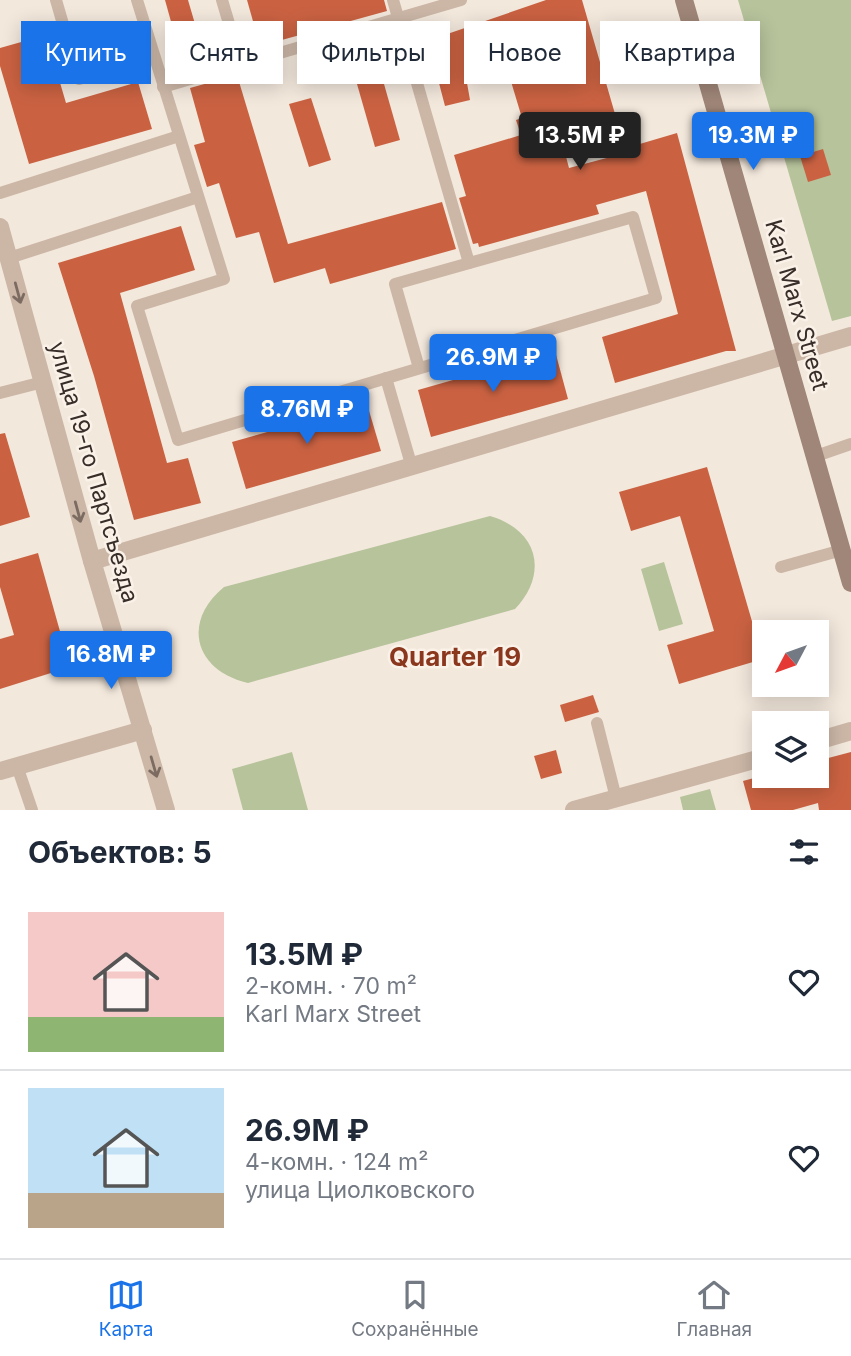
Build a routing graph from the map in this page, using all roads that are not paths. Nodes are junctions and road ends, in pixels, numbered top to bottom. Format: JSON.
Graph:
{"nodes":[{"id":1,"x":56,"y":0,"type":"edge"},
{"id":2,"x":137,"y":0,"type":"edge"},
{"id":3,"x":222,"y":0,"type":"edge"},
{"id":4,"x":393,"y":0,"type":"edge"},
{"id":5,"x":461,"y":0,"type":"edge"},
{"id":6,"x":684,"y":0,"type":"edge"},
{"id":7,"x":398,"y":18,"type":"junction"},
{"id":8,"x":228,"y":21,"type":"edge"},
{"id":9,"x":283,"y":52,"type":"edge"},
{"id":10,"x":154,"y":57,"type":"junction"},
{"id":11,"x":173,"y":84,"type":"edge"},
{"id":12,"x":163,"y":87,"type":"junction"},
{"id":13,"x":179,"y":136,"type":"junction"},
{"id":14,"x":0,"y":192,"type":"edge"},
{"id":15,"x":198,"y":197,"type":"junction"},
{"id":16,"x":0,"y":230,"type":"edge"},
{"id":17,"x":9,"y":258,"type":"junction"},
{"id":18,"x":469,"y":263,"type":"junction"},
{"id":19,"x":851,"y":336,"type":"edge"},
{"id":20,"x":785,"y":355,"type":"junction"},
{"id":21,"x":419,"y":368,"type":"junction"},
{"id":22,"x":386,"y":379,"type":"junction"},
{"id":23,"x":43,"y":382,"type":"junction"},
{"id":24,"x":0,"y":393,"type":"edge"},
{"id":25,"x":851,"y":444,"type":"edge"},
{"id":26,"x":816,"y":456,"type":"junction"},
{"id":27,"x":411,"y":464,"type":"junction"},
{"id":28,"x":842,"y":550,"type":"junction"},
{"id":29,"x":92,"y":561,"type":"junction"},
{"id":30,"x":781,"y":567,"type":"dead end"},
{"id":31,"x":851,"y":583,"type":"edge"},
{"id":32,"x":597,"y":723,"type":"dead end"},
{"id":33,"x":143,"y":730,"type":"junction"},
{"id":34,"x":851,"y":731,"type":"edge"},
{"id":35,"x":829,"y":737,"type":"edge"},
{"id":36,"x":752,"y":761,"type":"edge"},
{"id":37,"x":8,"y":769,"type":"edge"},
{"id":38,"x":616,"y":798,"type":"junction"},
{"id":39,"x":32,"y":810,"type":"edge"},
{"id":40,"x":166,"y":810,"type":"edge"},
{"id":41,"x":574,"y":810,"type":"edge"}],
"edges":[{"from":1,"to":10,"type":"lane"},
{"from":2,"to":10,"type":"lane"},
{"from":3,"to":8,"type":"lane"},
{"from":4,"to":7,"type":"lane"},
{"from":5,"to":7,"type":"lane"},
{"from":6,"to":20,"type":"street","name":"Karl Marx Street"},
{"from":7,"to":9,"type":"lane"},
{"from":7,"to":18,"type":"lane"},
{"from":10,"to":12,"type":"lane"},
{"from":11,"to":12,"type":"lane"},
{"from":12,"to":13,"type":"lane"},
{"from":13,"to":14,"type":"lane"},
{"from":13,"to":15,"type":"lane"},
{"from":15,"to":17,"type":"lane"},
{"from":15,"to":22,"type":"lane"},
{"from":16,"to":17,"type":"street","name":"улица 19-го Партсъезда"},
{"from":17,"to":23,"type":"street","name":"улица 19-го Партсъезда","one_way":true},
{"from":18,"to":21,"type":"lane"},
{"from":18,"to":21,"type":"lane"},
{"from":19,"to":20,"type":"street"},
{"from":20,"to":26,"type":"street","name":"Karl Marx Street"},
{"from":20,"to":27,"type":"street"},
{"from":21,"to":22,"type":"lane"},
{"from":22,"to":27,"type":"lane"},
{"from":23,"to":24,"type":"lane"},
{"from":23,"to":29,"type":"street","name":"улица 19-го Партсъезда","one_way":true},
{"from":25,"to":26,"type":"lane"},
{"from":26,"to":28,"type":"street","name":"Karl Marx Street"},
{"from":27,"to":29,"type":"street"},
{"from":28,"to":30,"type":"lane"},
{"from":28,"to":31,"type":"street","name":"Karl Marx Street"},
{"from":29,"to":33,"type":"street","name":"улица 19-го Партсъезда"},
{"from":32,"to":38,"type":"lane"},
{"from":33,"to":37,"type":"street"},
{"from":33,"to":40,"type":"street","name":"улица 19-го Партсъезда","one_way":true},
{"from":34,"to":35,"type":"street"},
{"from":36,"to":38,"type":"street"},
{"from":37,"to":39,"type":"lane"},
{"from":38,"to":41,"type":"street"}]}
